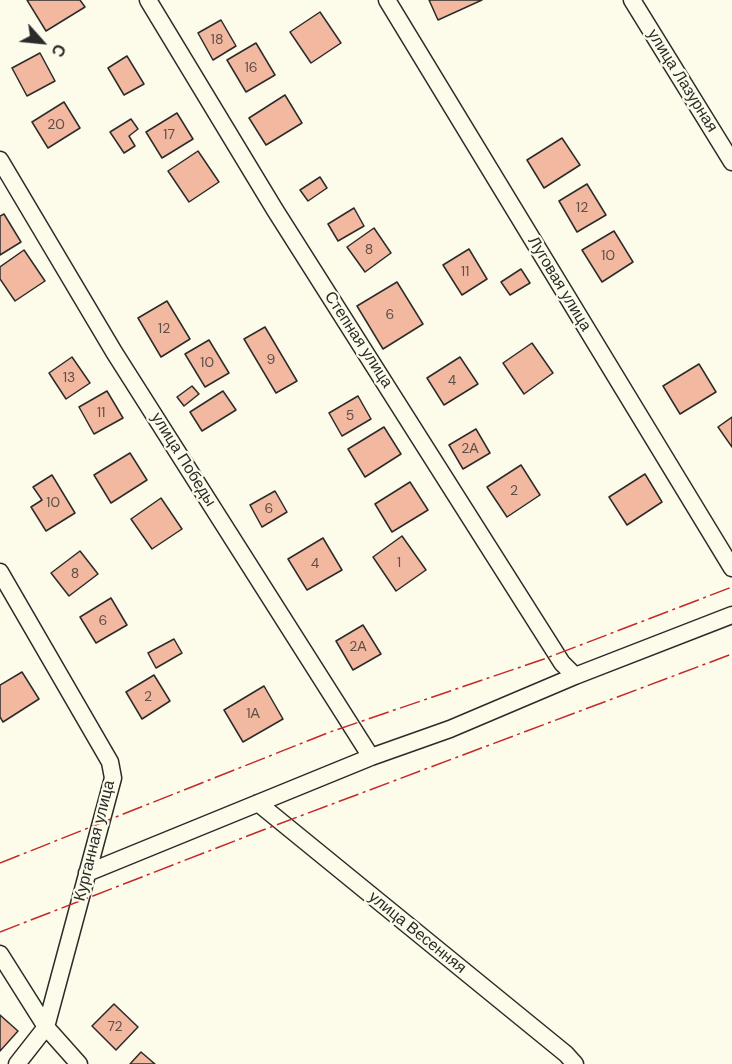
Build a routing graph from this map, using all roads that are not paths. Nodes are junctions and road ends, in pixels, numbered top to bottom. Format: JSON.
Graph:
{"nodes":[{"id":1,"x":148,"y":0,"type":"edge"},
{"id":2,"x":387,"y":0,"type":"edge"},
{"id":3,"x":632,"y":0,"type":"edge"},
{"id":4,"x":0,"y":160,"type":"edge"},
{"id":5,"x":732,"y":162,"type":"edge"},
{"id":6,"x":732,"y":568,"type":"edge"},
{"id":7,"x":0,"y":572,"type":"edge"},
{"id":8,"x":732,"y":615,"type":"edge"},
{"id":9,"x":575,"y":676,"type":"junction"},
{"id":10,"x":371,"y":757,"type":"junction"},
{"id":11,"x":258,"y":803,"type":"junction"},
{"id":12,"x":87,"y":873,"type":"junction"},
{"id":13,"x":0,"y":954,"type":"edge"},
{"id":14,"x":46,"y":1027,"type":"junction"},
{"id":15,"x":17,"y":1064,"type":"edge"},
{"id":16,"x":79,"y":1064,"type":"edge"},
{"id":17,"x":575,"y":1064,"type":"edge"}],
"edges":[{"from":1,"to":9,"type":"street","name":"Степная улица"},
{"from":2,"to":6,"type":"street","name":"Луговая улица"},
{"from":3,"to":5,"type":"street","name":"улица Лазурная"},
{"from":4,"to":10,"type":"street","name":"улица Победы"},
{"from":7,"to":12,"type":"street","name":"Курганная улица"},
{"from":8,"to":9,"type":"street"},
{"from":9,"to":10,"type":"street"},
{"from":10,"to":11,"type":"street"},
{"from":11,"to":12,"type":"street"},
{"from":11,"to":17,"type":"street","name":"улица Весенняя"},
{"from":12,"to":14,"type":"street","name":"Курганная улица"},
{"from":13,"to":14,"type":"street"},
{"from":14,"to":15,"type":"street"},
{"from":14,"to":16,"type":"street"}]}
